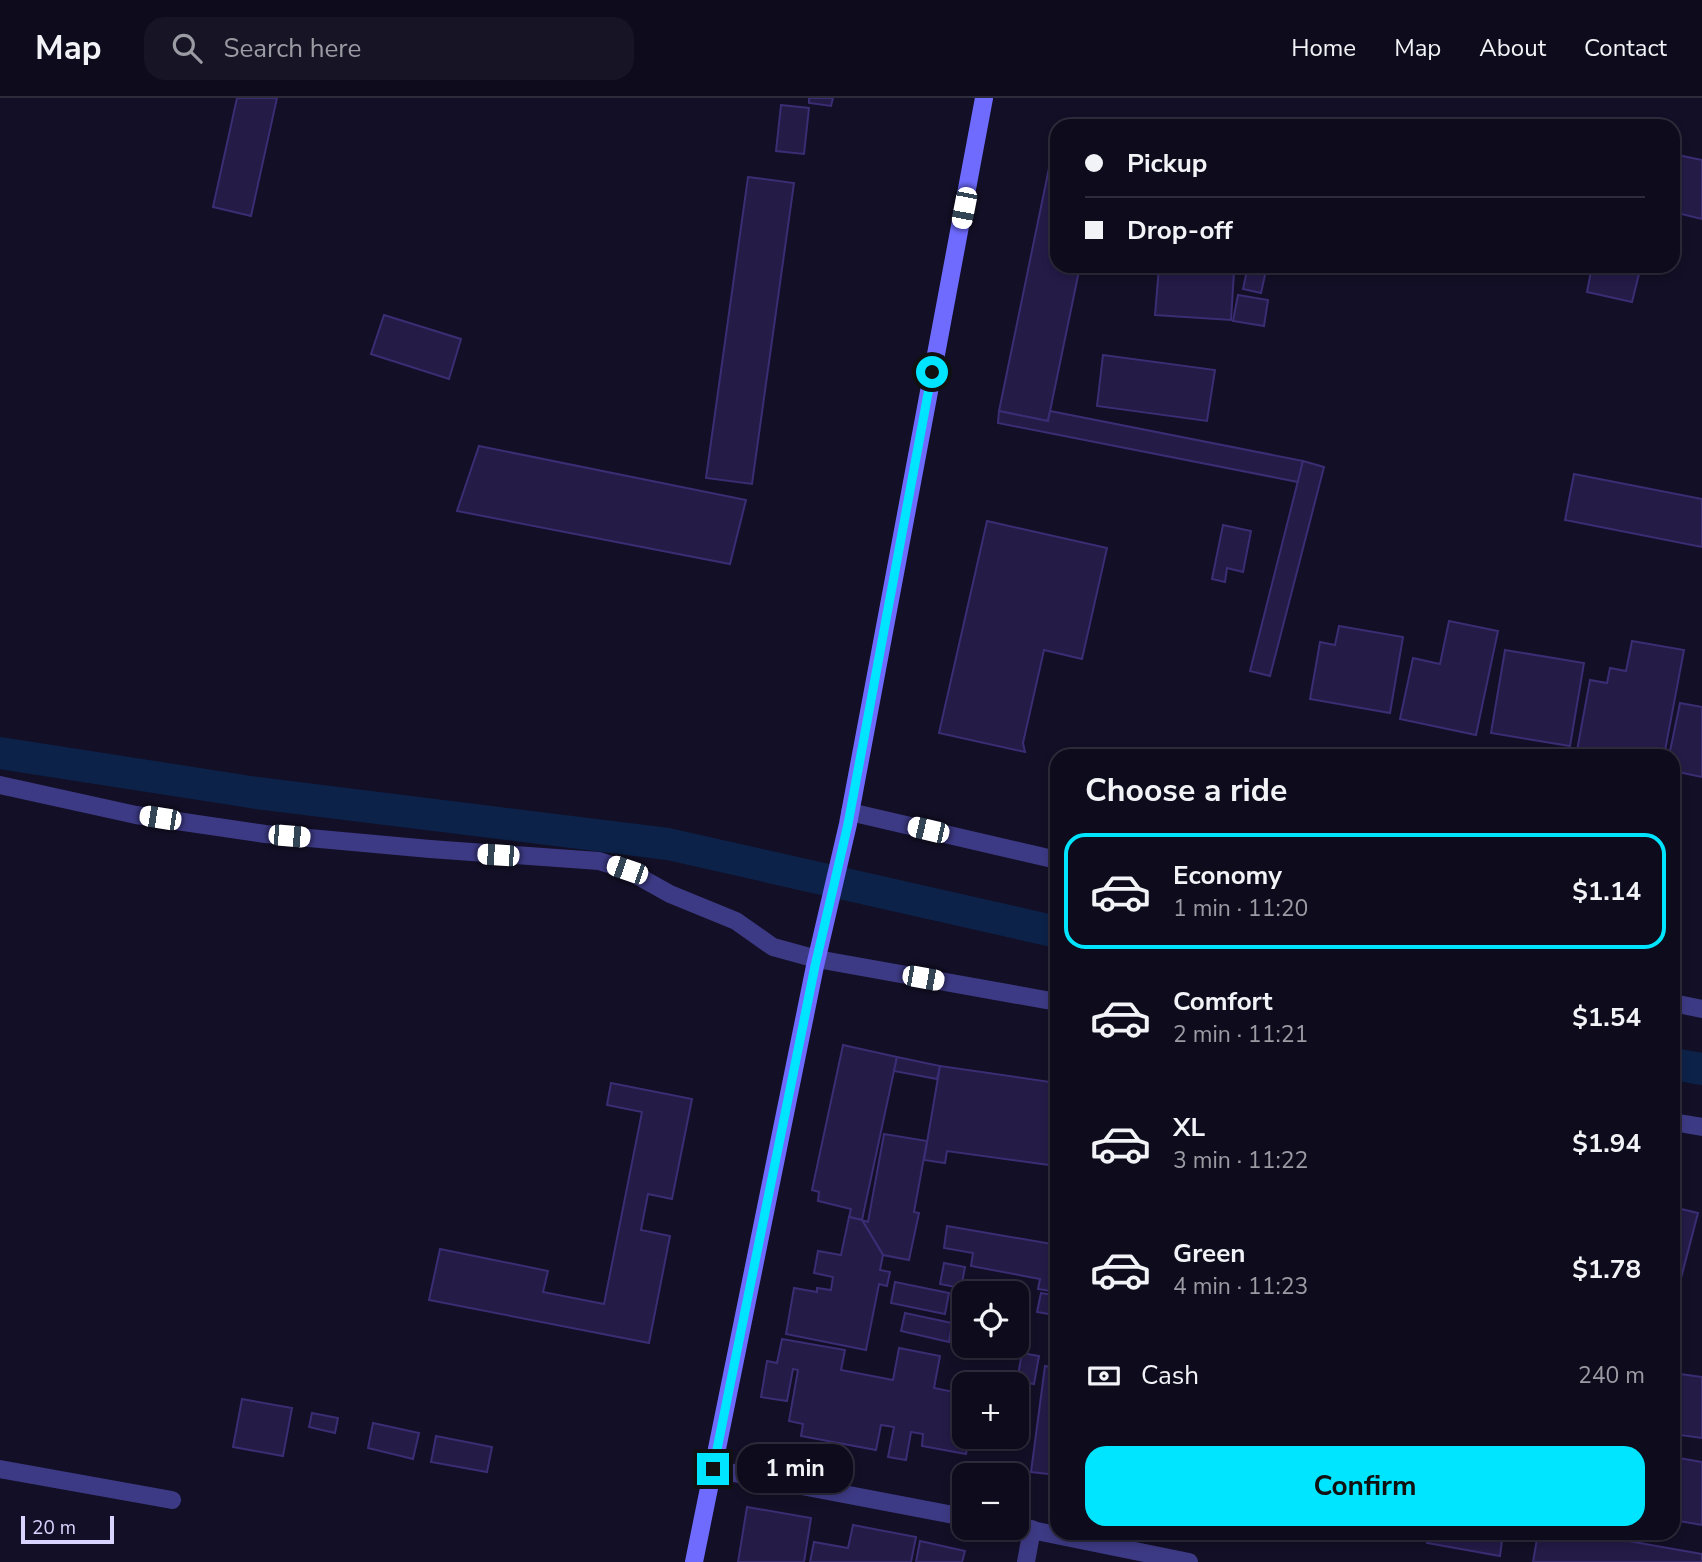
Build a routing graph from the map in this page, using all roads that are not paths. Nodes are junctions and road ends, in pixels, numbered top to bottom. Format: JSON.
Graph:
{"nodes":[{"id":1,"x":984,"y":98,"type":"edge"},
{"id":2,"x":0,"y":785,"type":"edge"},
{"id":3,"x":849,"y":818,"type":"junction"},
{"id":4,"x":1050,"y":859,"type":"edge"},
{"id":5,"x":818,"y":953,"type":"junction"},
{"id":6,"x":1050,"y":1001,"type":"edge"},
{"id":7,"x":1680,"y":1004,"type":"edge"},
{"id":8,"x":1702,"y":1009,"type":"edge"},
{"id":9,"x":1680,"y":1123,"type":"edge"},
{"id":10,"x":1702,"y":1128,"type":"edge"},
{"id":11,"x":0,"y":1469,"type":"edge"},
{"id":12,"x":713,"y":1469,"type":"junction"},
{"id":13,"x":172,"y":1500,"type":"dead end"},
{"id":14,"x":952,"y":1515,"type":"edge"},
{"id":15,"x":1029,"y":1529,"type":"edge"},
{"id":16,"x":1050,"y":1533,"type":"edge"},
{"id":17,"x":1025,"y":1540,"type":"edge"},
{"id":18,"x":1082,"y":1540,"type":"edge"},
{"id":19,"x":694,"y":1562,"type":"edge"},
{"id":20,"x":1026,"y":1562,"type":"edge"},
{"id":21,"x":1189,"y":1562,"type":"edge"}],
"edges":[{"from":1,"to":3,"type":"street"},
{"from":2,"to":5,"type":"street"},
{"from":3,"to":4,"type":"street"},
{"from":3,"to":5,"type":"street"},
{"from":5,"to":6,"type":"street"},
{"from":5,"to":12,"type":"street"},
{"from":7,"to":8,"type":"street"},
{"from":9,"to":10,"type":"street"},
{"from":11,"to":13,"type":"street"},
{"from":12,"to":14,"type":"street"},
{"from":12,"to":19,"type":"street"},
{"from":15,"to":16,"type":"street"},
{"from":17,"to":20,"type":"street"},
{"from":18,"to":21,"type":"street"}]}
